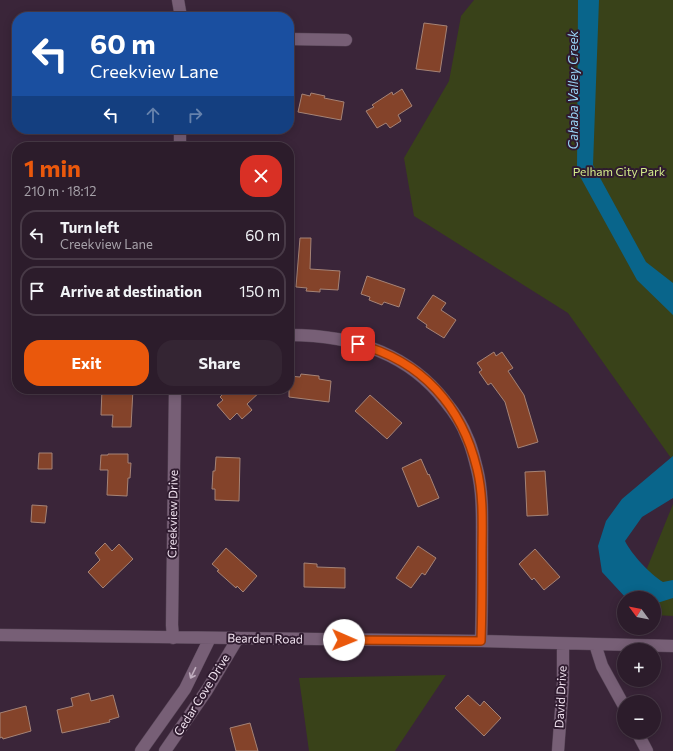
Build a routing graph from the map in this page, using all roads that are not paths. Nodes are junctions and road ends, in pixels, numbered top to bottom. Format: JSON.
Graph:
{"nodes":[{"id":1,"x":178,"y":0,"type":"edge"},
{"id":2,"x":180,"y":12,"type":"edge"},
{"id":3,"x":294,"y":39,"type":"edge"},
{"id":4,"x":346,"y":40,"type":"dead end"},
{"id":5,"x":294,"y":335,"type":"edge"},
{"id":6,"x":175,"y":394,"type":"edge"},
{"id":7,"x":0,"y":635,"type":"edge"},
{"id":8,"x":174,"y":638,"type":"junction"},
{"id":9,"x":210,"y":638,"type":"junction"},
{"id":10,"x":238,"y":638,"type":"junction"},
{"id":11,"x":481,"y":641,"type":"junction"},
{"id":12,"x":563,"y":644,"type":"junction"},
{"id":13,"x":595,"y":644,"type":"junction"},
{"id":14,"x":673,"y":646,"type":"edge"},
{"id":15,"x":618,"y":695,"type":"edge"},
{"id":16,"x":641,"y":739,"type":"edge"},
{"id":17,"x":141,"y":751,"type":"edge"},
{"id":18,"x":165,"y":751,"type":"edge"},
{"id":19,"x":558,"y":751,"type":"edge"},
{"id":20,"x":647,"y":751,"type":"edge"}],
"edges":[{"from":1,"to":2,"type":"street"},
{"from":3,"to":4,"type":"street"},
{"from":5,"to":11,"type":"street"},
{"from":6,"to":8,"type":"street","name":"Creekview Drive"},
{"from":7,"to":8,"type":"street","name":"Bearden Road"},
{"from":8,"to":9,"type":"street","name":"Bearden Road"},
{"from":9,"to":10,"type":"street","name":"Bearden Road"},
{"from":9,"to":17,"type":"street","name":"Cedar Cove Drive","one_way":true},
{"from":10,"to":11,"type":"street","name":"Bearden Road"},
{"from":10,"to":18,"type":"street","name":"Cedar Cove Drive"},
{"from":11,"to":12,"type":"street","name":"Bearden Road"},
{"from":12,"to":13,"type":"street","name":"Bearden Road"},
{"from":12,"to":19,"type":"street","name":"David Drive"},
{"from":13,"to":14,"type":"street","name":"Bearden Road"},
{"from":13,"to":15,"type":"street"},
{"from":16,"to":20,"type":"street"}]}
